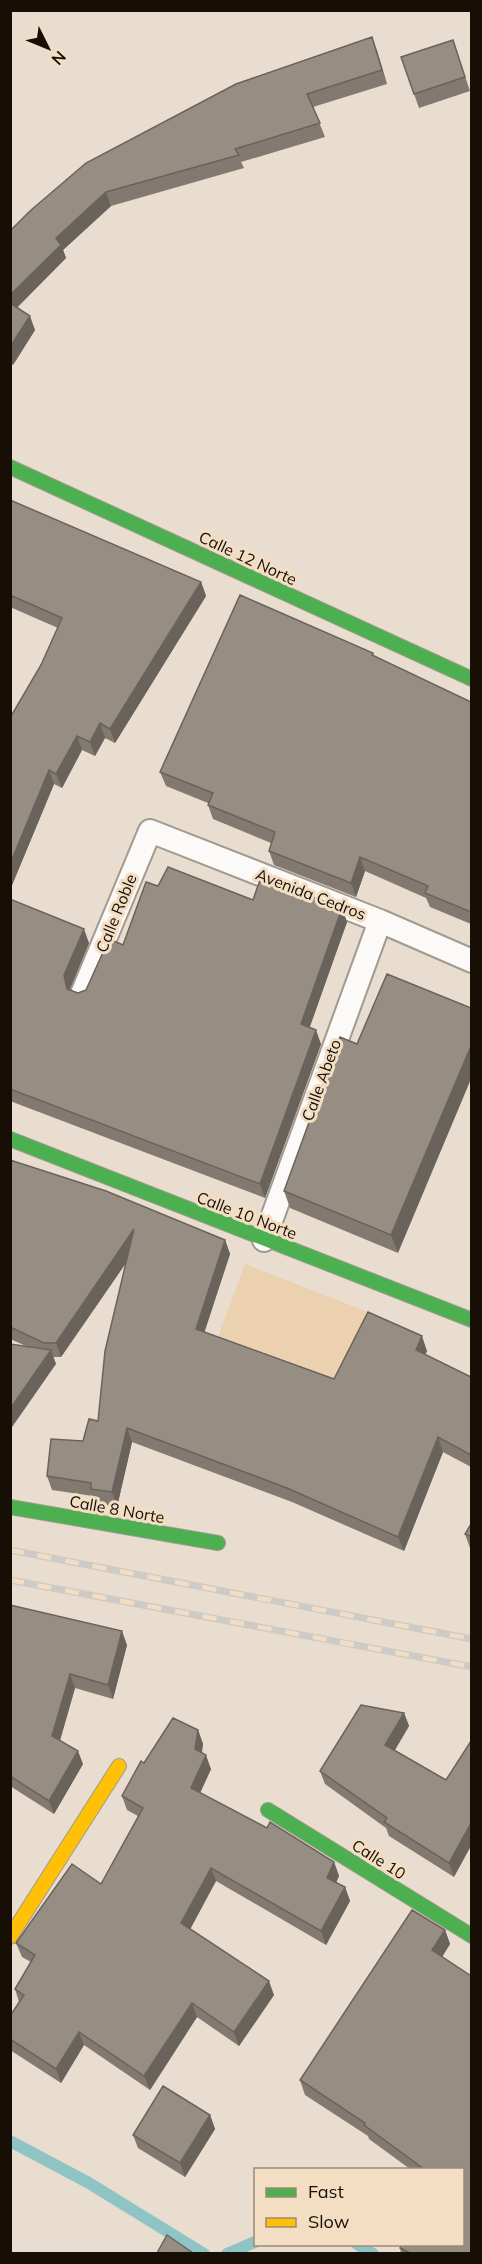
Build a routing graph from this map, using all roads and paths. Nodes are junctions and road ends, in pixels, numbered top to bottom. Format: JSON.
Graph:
{"nodes":[{"id":1,"x":10,"y":467,"type":"edge"},
{"id":2,"x":471,"y":679,"type":"edge"},
{"id":3,"x":150,"y":831,"type":"joint"},
{"id":4,"x":380,"y":921,"type":"junction"},
{"id":5,"x":471,"y":961,"type":"edge"},
{"id":6,"x":82,"y":994,"type":"edge"},
{"id":7,"x":10,"y":1139,"type":"edge"},
{"id":8,"x":264,"y":1240,"type":"junction"},
{"id":9,"x":471,"y":1320,"type":"edge"},
{"id":10,"x":10,"y":1507,"type":"edge"},
{"id":11,"x":218,"y":1543,"type":"dead end"},
{"id":12,"x":119,"y":1766,"type":"dead end"},
{"id":13,"x":268,"y":1810,"type":"dead end"},
{"id":14,"x":471,"y":1936,"type":"edge"},
{"id":15,"x":10,"y":1937,"type":"edge"}],
"edges":[{"from":1,"to":2,"type":"street","name":"Calle 12 Norte"},
{"from":3,"to":4,"type":"lane","name":"Avenida Cedros"},
{"from":3,"to":6,"type":"lane","name":"Calle Roble"},
{"from":4,"to":5,"type":"lane","name":"Avenida Cedros"},
{"from":4,"to":8,"type":"lane","name":"Calle Abeto"},
{"from":7,"to":8,"type":"street","name":"Calle 10 Norte"},
{"from":8,"to":9,"type":"street","name":"Calle 10 Norte"},
{"from":10,"to":11,"type":"street","name":"Calle 8 Norte"},
{"from":12,"to":15,"type":"street"},
{"from":13,"to":14,"type":"street","name":"Calle 10"}]}
